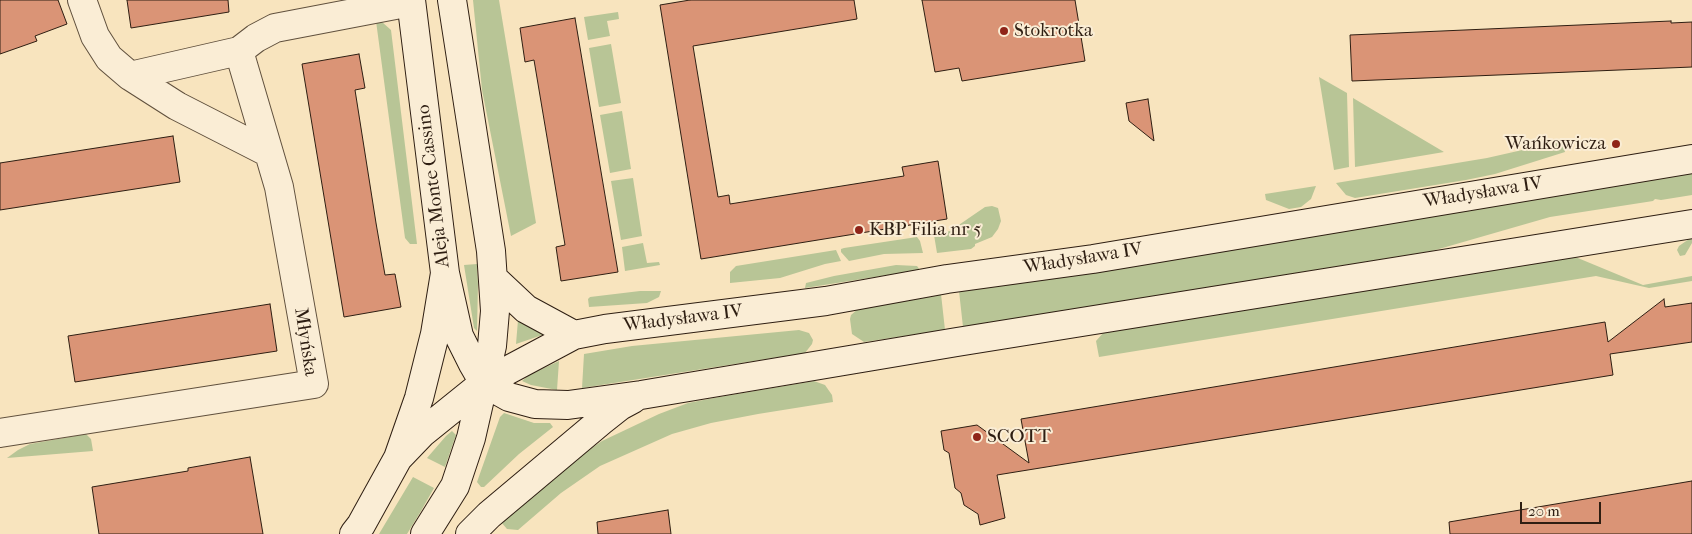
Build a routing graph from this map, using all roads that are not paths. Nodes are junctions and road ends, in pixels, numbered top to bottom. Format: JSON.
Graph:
{"nodes":[{"id":1,"x":82,"y":0,"type":"edge"},
{"id":2,"x":452,"y":0,"type":"edge"},
{"id":3,"x":411,"y":1,"type":"edge"},
{"id":4,"x":239,"y":51,"type":"junction"},
{"id":5,"x":130,"y":76,"type":"junction"},
{"id":6,"x":269,"y":153,"type":"junction"},
{"id":7,"x":1692,"y":159,"type":"edge"},
{"id":8,"x":1692,"y":224,"type":"edge"},
{"id":9,"x":446,"y":273,"type":"junction"},
{"id":10,"x":494,"y":279,"type":"junction"},
{"id":11,"x":574,"y":335,"type":"junction"},
{"id":12,"x":484,"y":383,"type":"junction"},
{"id":13,"x":641,"y":395,"type":"junction"},
{"id":14,"x":0,"y":433,"type":"edge"},
{"id":15,"x":398,"y":458,"type":"junction"},
{"id":16,"x":354,"y":534,"type":"edge"},
{"id":17,"x":425,"y":534,"type":"edge"},
{"id":18,"x":470,"y":534,"type":"edge"}],
"edges":[{"from":1,"to":5,"type":"street"},
{"from":2,"to":10,"type":"street"},
{"from":3,"to":4,"type":"street"},
{"from":3,"to":9,"type":"street","name":"Aleja Monte Cassino"},
{"from":4,"to":5,"type":"street"},
{"from":4,"to":6,"type":"street","name":"Młyńska"},
{"from":5,"to":6,"type":"street"},
{"from":6,"to":14,"type":"street","name":"Młyńska"},
{"from":7,"to":11,"type":"street","name":"Władysława IV"},
{"from":8,"to":13,"type":"street"},
{"from":9,"to":12,"type":"street"},
{"from":9,"to":15,"type":"street","name":"Aleja Monte Cassino"},
{"from":10,"to":11,"type":"street"},
{"from":10,"to":12,"type":"street"},
{"from":11,"to":12,"type":"street","name":"Władysława IV"},
{"from":12,"to":13,"type":"street"},
{"from":12,"to":15,"type":"street","name":"Władysława IV"},
{"from":12,"to":17,"type":"street"},
{"from":13,"to":18,"type":"street"},
{"from":15,"to":16,"type":"street","name":"Aleja Monte Cassino"}]}
